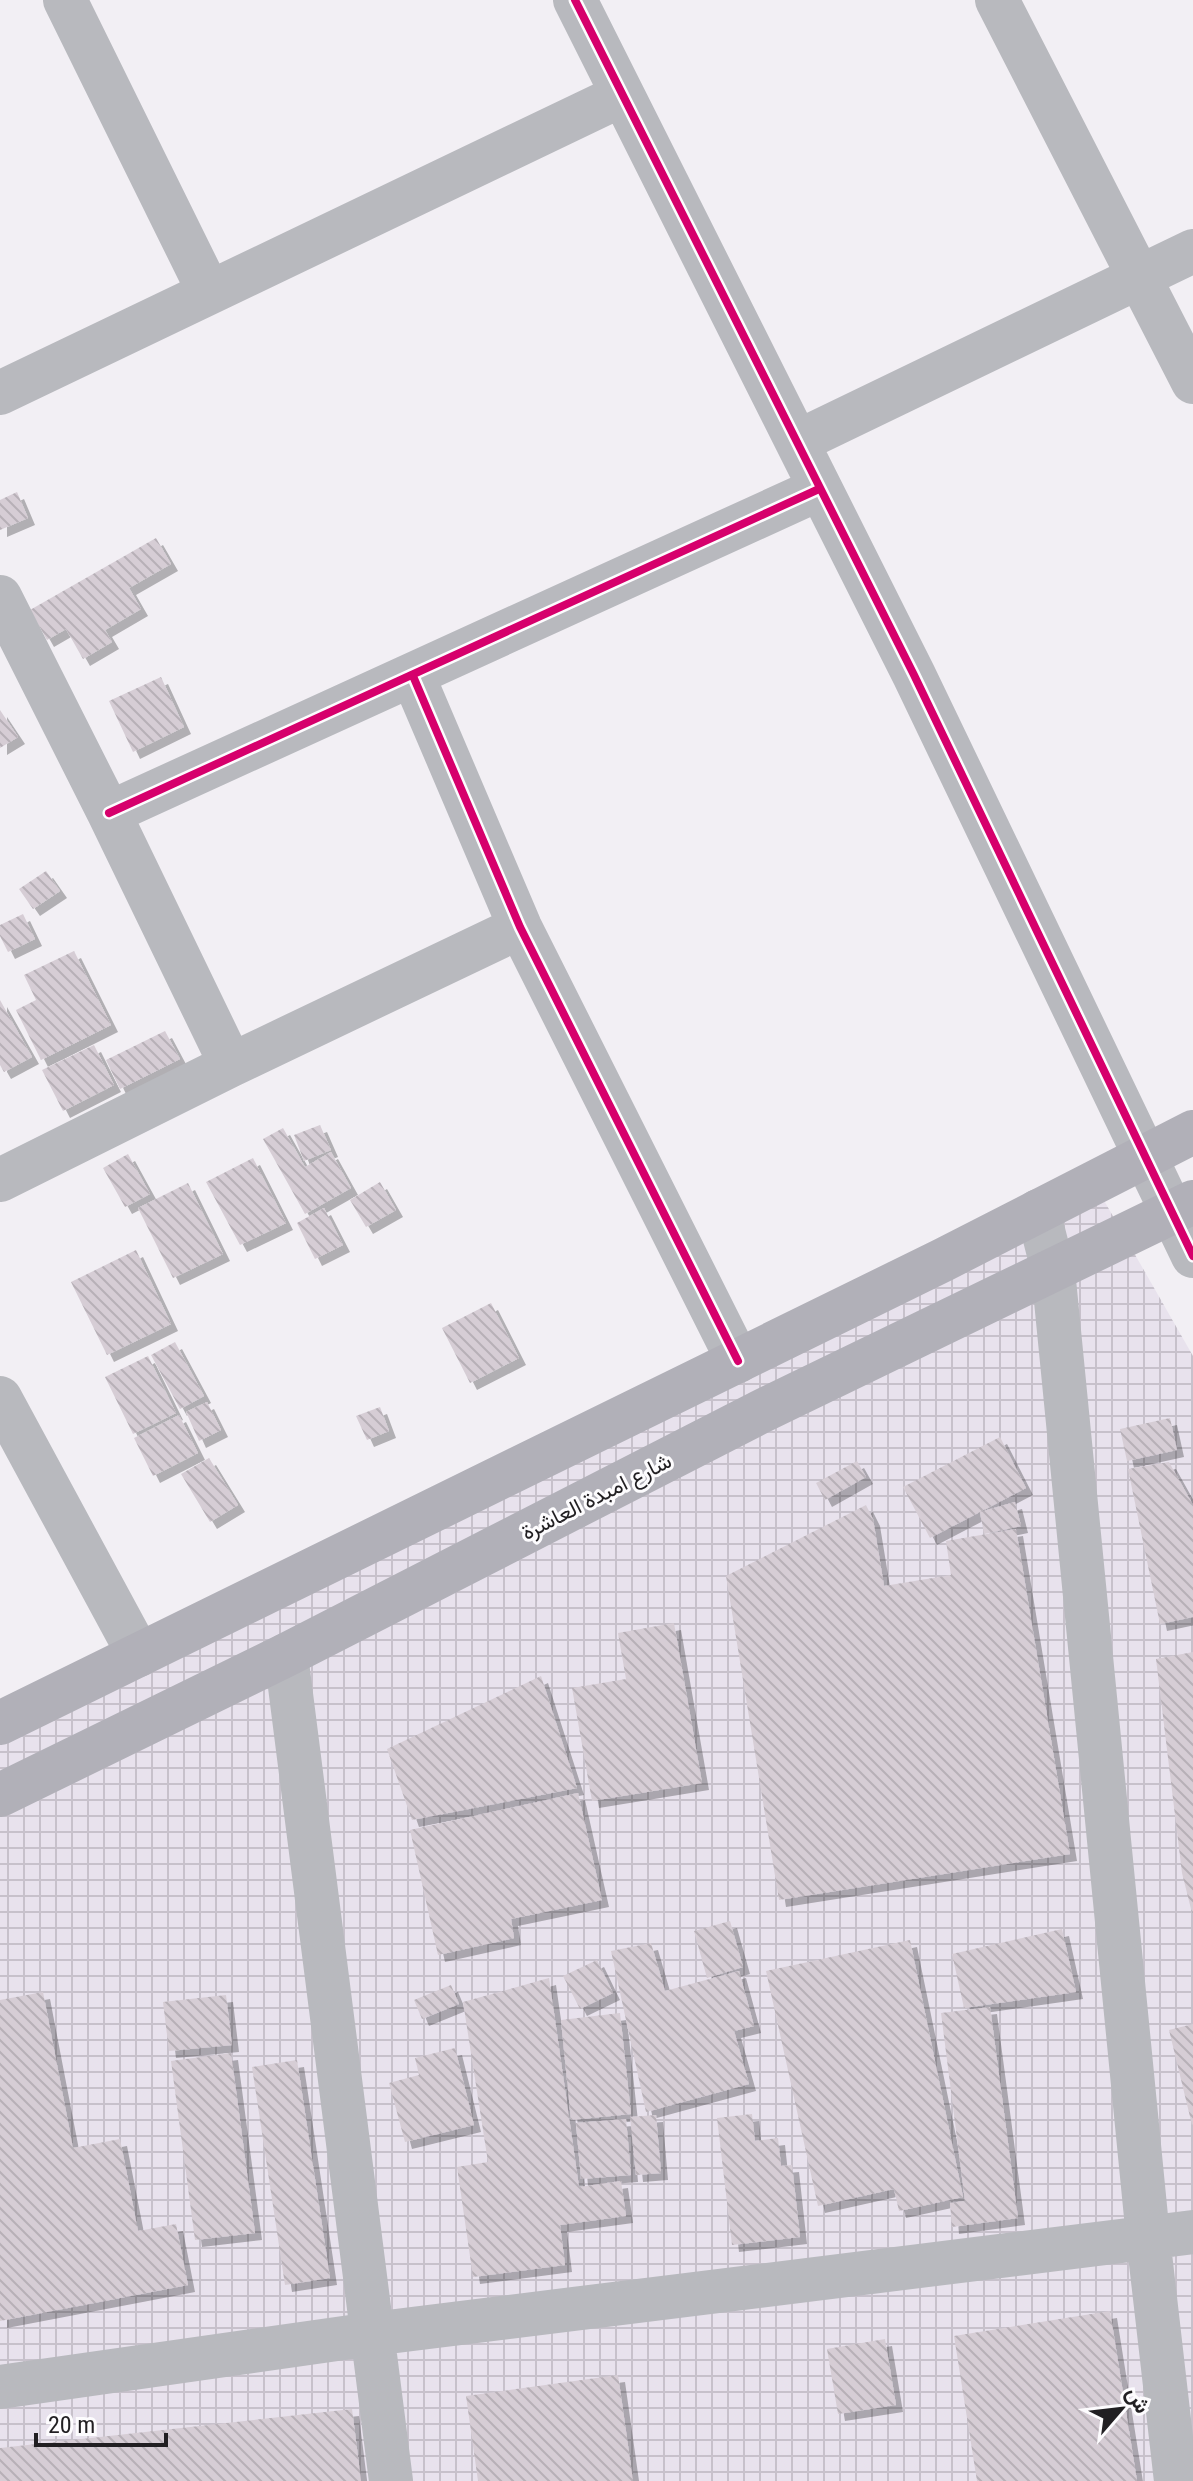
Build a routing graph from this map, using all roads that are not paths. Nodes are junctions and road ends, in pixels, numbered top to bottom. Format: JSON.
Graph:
{"nodes":[{"id":1,"x":65,"y":0,"type":"edge"},
{"id":2,"x":575,"y":0,"type":"edge"},
{"id":3,"x":997,"y":0,"type":"edge"},
{"id":4,"x":622,"y":95,"type":"junction"},
{"id":5,"x":1193,"y":251,"type":"edge"},
{"id":6,"x":1140,"y":277,"type":"junction"},
{"id":7,"x":209,"y":292,"type":"junction"},
{"id":8,"x":1193,"y":382,"type":"edge"},
{"id":9,"x":0,"y":393,"type":"edge"},
{"id":10,"x":797,"y":442,"type":"junction"},
{"id":11,"x":819,"y":489,"type":"junction"},
{"id":12,"x":0,"y":597,"type":"edge"},
{"id":13,"x":413,"y":676,"type":"junction"},
{"id":14,"x":109,"y":813,"type":"junction"},
{"id":15,"x":520,"y":927,"type":"junction"},
{"id":16,"x":231,"y":1065,"type":"junction"},
{"id":17,"x":1193,"y":1132,"type":"edge"},
{"id":18,"x":1143,"y":1157,"type":"junction"},
{"id":19,"x":0,"y":1180,"type":"edge"},
{"id":20,"x":1182,"y":1207,"type":"edge"},
{"id":21,"x":1038,"y":1211,"type":"junction"},
{"id":22,"x":1193,"y":1256,"type":"edge"},
{"id":23,"x":1053,"y":1270,"type":"junction"},
{"id":24,"x":738,"y":1361,"type":"junction"},
{"id":25,"x":0,"y":1398,"type":"edge"},
{"id":26,"x":139,"y":1655,"type":"junction"},
{"id":27,"x":286,"y":1655,"type":"junction"},
{"id":28,"x":0,"y":1723,"type":"edge"},
{"id":29,"x":0,"y":1795,"type":"edge"},
{"id":30,"x":1193,"y":2232,"type":"edge"},
{"id":31,"x":1148,"y":2237,"type":"junction"},
{"id":32,"x":372,"y":2334,"type":"junction"},
{"id":33,"x":0,"y":2387,"type":"edge"},
{"id":34,"x":391,"y":2481,"type":"edge"},
{"id":35,"x":1176,"y":2481,"type":"edge"}],
"edges":[{"from":1,"to":7,"type":"street"},
{"from":2,"to":4,"type":"street"},
{"from":3,"to":6,"type":"street"},
{"from":4,"to":7,"type":"street"},
{"from":4,"to":10,"type":"street"},
{"from":5,"to":6,"type":"street"},
{"from":6,"to":8,"type":"street"},
{"from":6,"to":10,"type":"street"},
{"from":7,"to":9,"type":"street"},
{"from":10,"to":11,"type":"street"},
{"from":11,"to":13,"type":"street"},
{"from":11,"to":18,"type":"street"},
{"from":12,"to":14,"type":"street"},
{"from":13,"to":14,"type":"street"},
{"from":13,"to":15,"type":"street"},
{"from":14,"to":16,"type":"street"},
{"from":15,"to":16,"type":"street"},
{"from":15,"to":24,"type":"street"},
{"from":16,"to":19,"type":"street"},
{"from":17,"to":18,"type":"main road"},
{"from":18,"to":20,"type":"street"},
{"from":18,"to":21,"type":"main road"},
{"from":20,"to":22,"type":"street"},
{"from":20,"to":23,"type":"main road","name":"شارع امبدة العاشرة"},
{"from":21,"to":23,"type":"street"},
{"from":21,"to":24,"type":"main road"},
{"from":23,"to":27,"type":"main road","name":"شارع امبدة العاشرة"},
{"from":23,"to":31,"type":"street"},
{"from":24,"to":26,"type":"main road"},
{"from":25,"to":26,"type":"street"},
{"from":26,"to":28,"type":"main road"},
{"from":27,"to":29,"type":"main road","name":"شارع امبدة العاشرة"},
{"from":27,"to":32,"type":"street"},
{"from":30,"to":31,"type":"street"},
{"from":31,"to":32,"type":"street"},
{"from":31,"to":35,"type":"street"},
{"from":32,"to":33,"type":"street"},
{"from":32,"to":34,"type":"street"}]}
